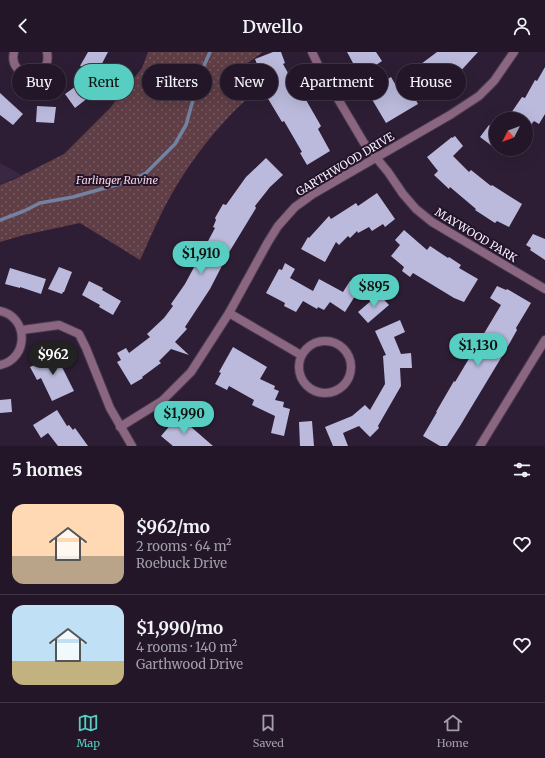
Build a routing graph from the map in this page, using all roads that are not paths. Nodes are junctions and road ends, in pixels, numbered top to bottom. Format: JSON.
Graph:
{"nodes":[{"id":1,"x":14,"y":52,"type":"edge"},
{"id":2,"x":47,"y":52,"type":"edge"},
{"id":3,"x":312,"y":52,"type":"edge"},
{"id":4,"x":514,"y":52,"type":"edge"},
{"id":5,"x":376,"y":158,"type":"junction"},
{"id":6,"x":545,"y":288,"type":"edge"},
{"id":7,"x":0,"y":311,"type":"edge"},
{"id":8,"x":229,"y":313,"type":"junction"},
{"id":9,"x":22,"y":330,"type":"junction"},
{"id":10,"x":545,"y":340,"type":"edge"},
{"id":11,"x":301,"y":355,"type":"junction"},
{"id":12,"x":0,"y":364,"type":"edge"},
{"id":13,"x":120,"y":427,"type":"junction"},
{"id":14,"x":132,"y":446,"type":"edge"},
{"id":15,"x":480,"y":446,"type":"edge"}],
"edges":[{"from":1,"to":2,"type":"street"},
{"from":3,"to":5,"type":"street","name":"MAYWOOD PARK"},
{"from":4,"to":5,"type":"street","name":"GARTHWOOD DRIVE"},
{"from":5,"to":6,"type":"street","name":"MAYWOOD PARK"},
{"from":5,"to":8,"type":"street","name":"GARTHWOOD DRIVE"},
{"from":7,"to":9,"type":"street"},
{"from":8,"to":11,"type":"street"},
{"from":8,"to":13,"type":"street","name":"GARTHWOOD DRIVE"},
{"from":9,"to":12,"type":"street"},
{"from":9,"to":13,"type":"street"},
{"from":10,"to":15,"type":"street"},
{"from":11,"to":11,"type":"street"},
{"from":13,"to":14,"type":"street"}]}
